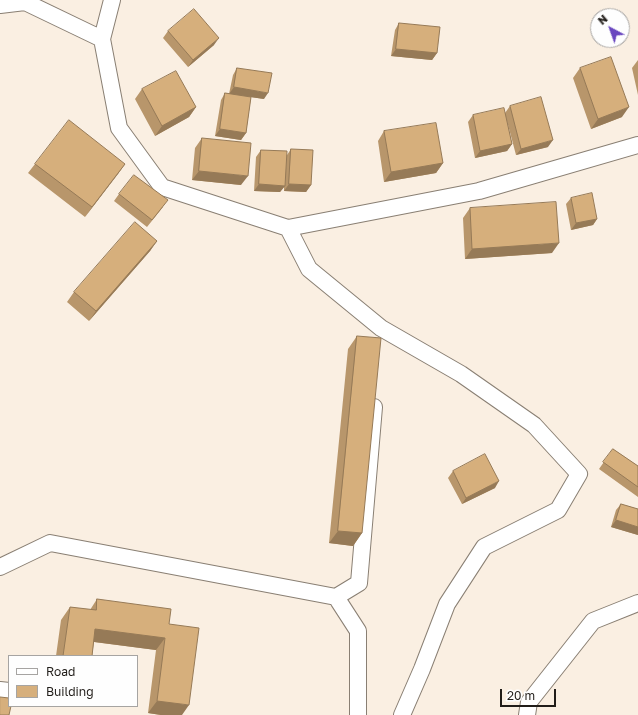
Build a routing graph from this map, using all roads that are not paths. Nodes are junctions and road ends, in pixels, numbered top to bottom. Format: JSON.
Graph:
{"nodes":[{"id":1,"x":112,"y":0,"type":"edge"},
{"id":2,"x":0,"y":5,"type":"edge"},
{"id":3,"x":102,"y":39,"type":"junction"},
{"id":4,"x":638,"y":145,"type":"edge"},
{"id":5,"x":288,"y":228,"type":"junction"},
{"id":6,"x":376,"y":390,"type":"edge"},
{"id":7,"x":0,"y":567,"type":"edge"},
{"id":8,"x":336,"y":597,"type":"junction"},
{"id":9,"x":638,"y":603,"type":"edge"},
{"id":10,"x":358,"y":715,"type":"edge"},
{"id":11,"x":402,"y":715,"type":"edge"},
{"id":12,"x":527,"y":715,"type":"edge"}],
"edges":[{"from":1,"to":3,"type":"street"},
{"from":2,"to":3,"type":"street"},
{"from":3,"to":5,"type":"street"},
{"from":4,"to":5,"type":"street"},
{"from":5,"to":11,"type":"street"},
{"from":6,"to":8,"type":"street"},
{"from":7,"to":8,"type":"street"},
{"from":8,"to":10,"type":"street"},
{"from":9,"to":12,"type":"street"}]}
